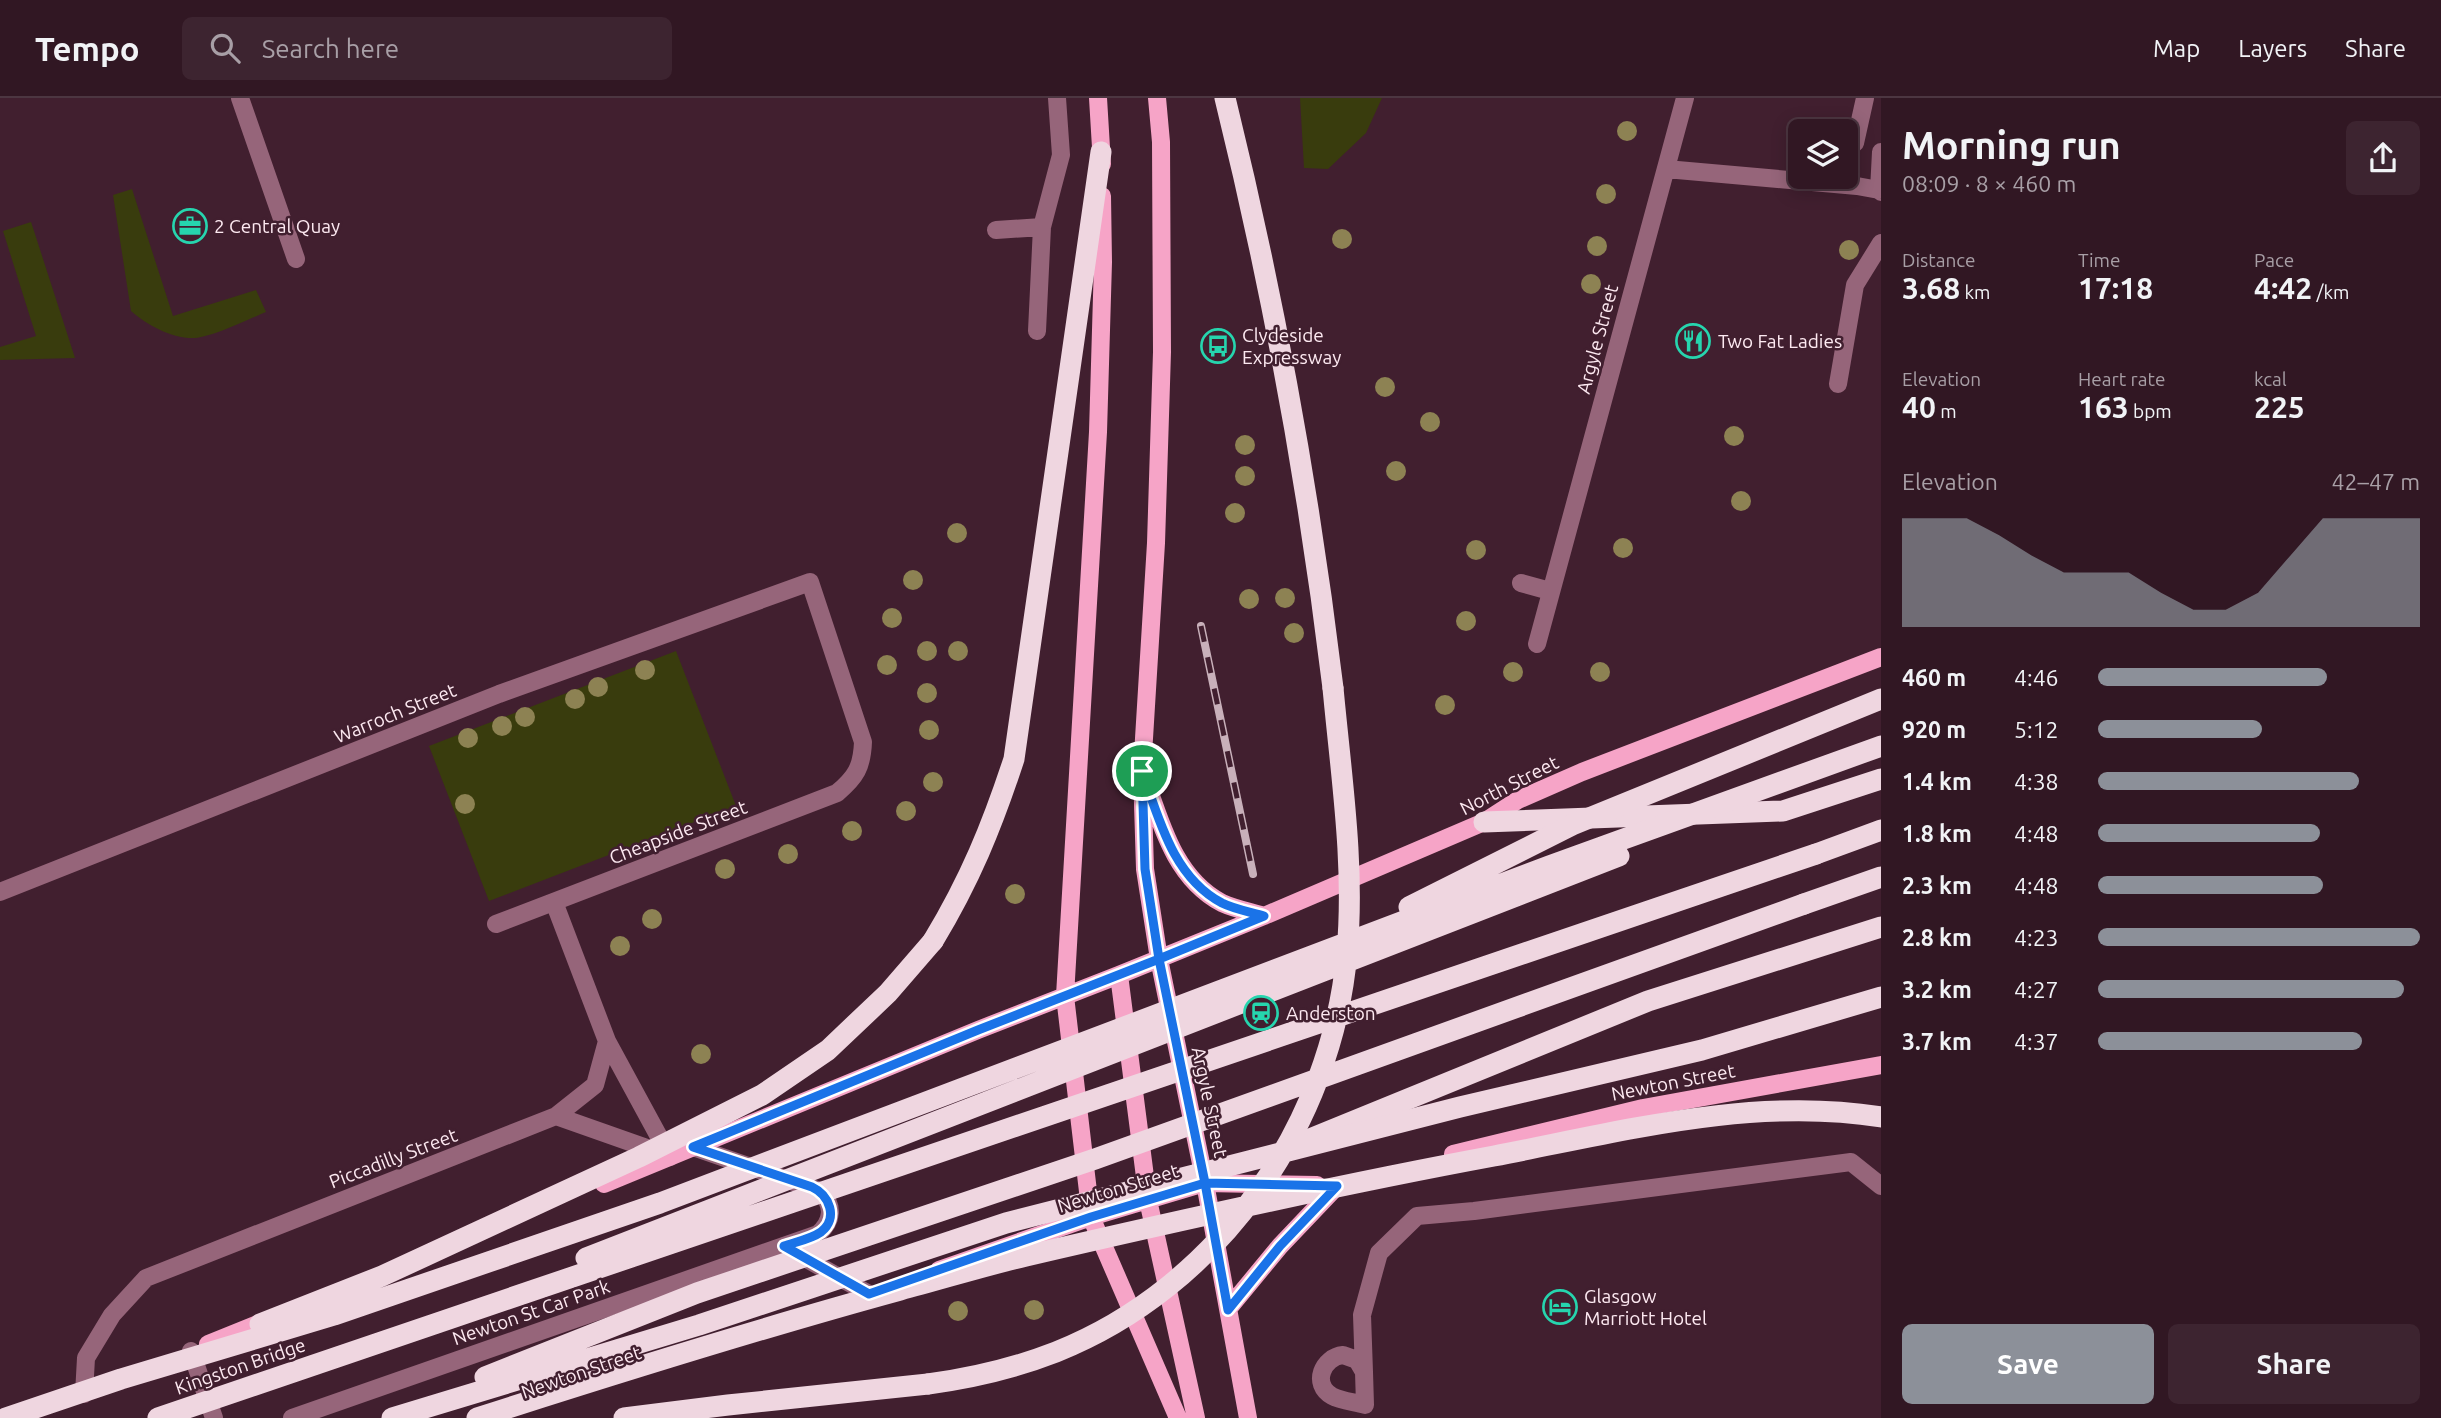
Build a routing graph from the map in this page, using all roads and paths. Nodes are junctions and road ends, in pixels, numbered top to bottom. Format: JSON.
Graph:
{"nodes":[{"id":1,"x":240,"y":98,"type":"edge"},
{"id":2,"x":1057,"y":98,"type":"edge"},
{"id":3,"x":1098,"y":98,"type":"edge"},
{"id":4,"x":1157,"y":98,"type":"edge"},
{"id":5,"x":1225,"y":98,"type":"edge"},
{"id":6,"x":1685,"y":98,"type":"edge"},
{"id":7,"x":1865,"y":98,"type":"edge"},
{"id":8,"x":1858,"y":129,"type":"edge"},
{"id":9,"x":1101,"y":152,"type":"junction"},
{"id":10,"x":1881,"y":152,"type":"edge"},
{"id":11,"x":1666,"y":169,"type":"junction"},
{"id":12,"x":1880,"y":191,"type":"edge"},
{"id":13,"x":1042,"y":227,"type":"junction"},
{"id":14,"x":996,"y":230,"type":"dead end"},
{"id":15,"x":1881,"y":243,"type":"edge"},
{"id":16,"x":296,"y":259,"type":"dead end"},
{"id":17,"x":1037,"y":331,"type":"dead end"},
{"id":18,"x":1838,"y":384,"type":"dead end"},
{"id":19,"x":1521,"y":583,"type":"dead end"},
{"id":20,"x":1550,"y":591,"type":"junction"},
{"id":21,"x":1537,"y":645,"type":"dead end"},
{"id":22,"x":1881,"y":657,"type":"edge"},
{"id":23,"x":1881,"y":699,"type":"edge"},
{"id":24,"x":1881,"y":746,"type":"edge"},
{"id":25,"x":1881,"y":753,"type":"edge"},
{"id":26,"x":862,"y":761,"type":"joint"},
{"id":27,"x":1142,"y":771,"type":"junction"},
{"id":28,"x":1881,"y":779,"type":"edge"},
{"id":29,"x":1484,"y":822,"type":"junction"},
{"id":30,"x":1881,"y":830,"type":"edge"},
{"id":31,"x":1881,"y":877,"type":"edge"},
{"id":32,"x":0,"y":892,"type":"edge"},
{"id":33,"x":554,"y":902,"type":"junction"},
{"id":34,"x":1264,"y":916,"type":"junction"},
{"id":35,"x":496,"y":924,"type":"dead end"},
{"id":36,"x":1881,"y":927,"type":"edge"},
{"id":37,"x":1323,"y":951,"type":"junction"},
{"id":38,"x":1159,"y":959,"type":"junction"},
{"id":39,"x":1119,"y":975,"type":"junction"},
{"id":40,"x":1065,"y":996,"type":"junction"},
{"id":41,"x":1881,"y":997,"type":"edge"},
{"id":42,"x":607,"y":1041,"type":"junction"},
{"id":43,"x":1881,"y":1065,"type":"edge"},
{"id":44,"x":556,"y":1116,"type":"junction"},
{"id":45,"x":1881,"y":1117,"type":"edge"},
{"id":46,"x":693,"y":1147,"type":"junction"},
{"id":47,"x":670,"y":1157,"type":"junction"},
{"id":48,"x":1205,"y":1183,"type":"junction"},
{"id":49,"x":1337,"y":1186,"type":"junction"},
{"id":50,"x":1881,"y":1186,"type":"edge"},
{"id":51,"x":1148,"y":1200,"type":"junction"},
{"id":52,"x":1091,"y":1217,"type":"junction"},
{"id":53,"x":784,"y":1246,"type":"junction"},
{"id":54,"x":869,"y":1294,"type":"junction"},
{"id":55,"x":1228,"y":1310,"type":"junction"},
{"id":56,"x":191,"y":1351,"type":"junction"},
{"id":57,"x":336,"y":1356,"type":"junction"},
{"id":58,"x":1364,"y":1372,"type":"junction"},
{"id":59,"x":121,"y":1379,"type":"junction"},
{"id":60,"x":84,"y":1394,"type":"junction"},
{"id":61,"x":1367,"y":1411,"type":"edge"},
{"id":62,"x":523,"y":1416,"type":"edge"},
{"id":63,"x":6,"y":1418,"type":"edge"},
{"id":64,"x":14,"y":1418,"type":"edge"},
{"id":65,"x":158,"y":1418,"type":"edge"},
{"id":66,"x":214,"y":1418,"type":"edge"},
{"id":67,"x":292,"y":1418,"type":"edge"},
{"id":68,"x":381,"y":1418,"type":"edge"},
{"id":69,"x":392,"y":1418,"type":"edge"},
{"id":70,"x":477,"y":1418,"type":"edge"},
{"id":71,"x":624,"y":1418,"type":"edge"},
{"id":72,"x":1178,"y":1418,"type":"edge"},
{"id":73,"x":1196,"y":1418,"type":"edge"},
{"id":74,"x":1248,"y":1418,"type":"edge"}],
"edges":[{"from":1,"to":16,"type":"street"},
{"from":2,"to":13,"type":"street"},
{"from":3,"to":9,"type":"main road"},
{"from":4,"to":27,"type":"main road"},
{"from":5,"to":71,"type":"highway","bridge":true},
{"from":6,"to":11,"type":"street","name":"Argyle Street"},
{"from":7,"to":8,"type":"street"},
{"from":9,"to":40,"type":"main road"},
{"from":9,"to":59,"type":"highway","bridge":true},
{"from":10,"to":12,"type":"street"},
{"from":11,"to":12,"type":"street"},
{"from":11,"to":20,"type":"street","name":"Argyle Street"},
{"from":13,"to":14,"type":"street"},
{"from":13,"to":17,"type":"street"},
{"from":15,"to":18,"type":"street"},
{"from":19,"to":20,"type":"street"},
{"from":20,"to":21,"type":"street","name":"Argyle Street"},
{"from":22,"to":29,"type":"main road","name":"North Street"},
{"from":23,"to":37,"type":"highway","bridge":true},
{"from":24,"to":37,"type":"highway","bridge":true},
{"from":25,"to":57,"type":"highway","bridge":true},
{"from":26,"to":32,"type":"street","name":"Warroch Street"},
{"from":26,"to":33,"type":"street","name":"Cheapside Street"},
{"from":27,"to":34,"type":"main road"},
{"from":27,"to":38,"type":"main road"},
{"from":28,"to":29,"type":"highway"},
{"from":29,"to":34,"type":"main road","name":"North Street"},
{"from":30,"to":57,"type":"highway","bridge":true},
{"from":31,"to":68,"type":"highway","bridge":true},
{"from":33,"to":35,"type":"street","name":"Cheapside Street"},
{"from":33,"to":42,"type":"street"},
{"from":34,"to":38,"type":"main road","name":"North Street"},
{"from":36,"to":48,"type":"highway"},
{"from":37,"to":59,"type":"highway","bridge":true},
{"from":38,"to":39,"type":"main road","name":"North Street"},
{"from":38,"to":48,"type":"main road","name":"Argyle Street"},
{"from":39,"to":40,"type":"main road","name":"North Street"},
{"from":39,"to":51,"type":"main road"},
{"from":40,"to":46,"type":"main road","name":"North Street"},
{"from":40,"to":52,"type":"main road"},
{"from":41,"to":69,"type":"highway","bridge":true},
{"from":42,"to":44,"type":"street","name":"Piccadilly Street"},
{"from":42,"to":47,"type":"street"},
{"from":43,"to":49,"type":"main road","name":"Newton Street"},
{"from":44,"to":47,"type":"street"},
{"from":44,"to":60,"type":"street","name":"Piccadilly Street"},
{"from":45,"to":70,"type":"highway","bridge":true},
{"from":46,"to":47,"type":"main road","name":"North Street"},
{"from":46,"to":53,"type":"street","name":"Newton St Car Park"},
{"from":47,"to":56,"type":"main road","name":"North Street"},
{"from":48,"to":49,"type":"main road","name":"Newton Street"},
{"from":48,"to":51,"type":"main road","name":"Newton Street"},
{"from":48,"to":55,"type":"main road","name":"Argyle Street"},
{"from":49,"to":55,"type":"main road"},
{"from":50,"to":58,"type":"street"},
{"from":51,"to":52,"type":"main road","name":"Newton Street"},
{"from":51,"to":73,"type":"main road"},
{"from":52,"to":54,"type":"main road","name":"Newton Street"},
{"from":52,"to":72,"type":"main road"},
{"from":53,"to":54,"type":"street"},
{"from":53,"to":67,"type":"street","name":"Newton St Car Park"},
{"from":54,"to":62,"type":"main road","name":"Newton Street"},
{"from":55,"to":74,"type":"main road","name":"Argyle Street"},
{"from":56,"to":60,"type":"main road","name":"North Street"},
{"from":56,"to":66,"type":"street"},
{"from":57,"to":65,"type":"highway","name":"Kingston Bridge","bridge":true},
{"from":58,"to":61,"type":"street"},
{"from":58,"to":61,"type":"street"},
{"from":59,"to":63,"type":"highway","bridge":true},
{"from":60,"to":64,"type":"main road","name":"North Street"}]}
